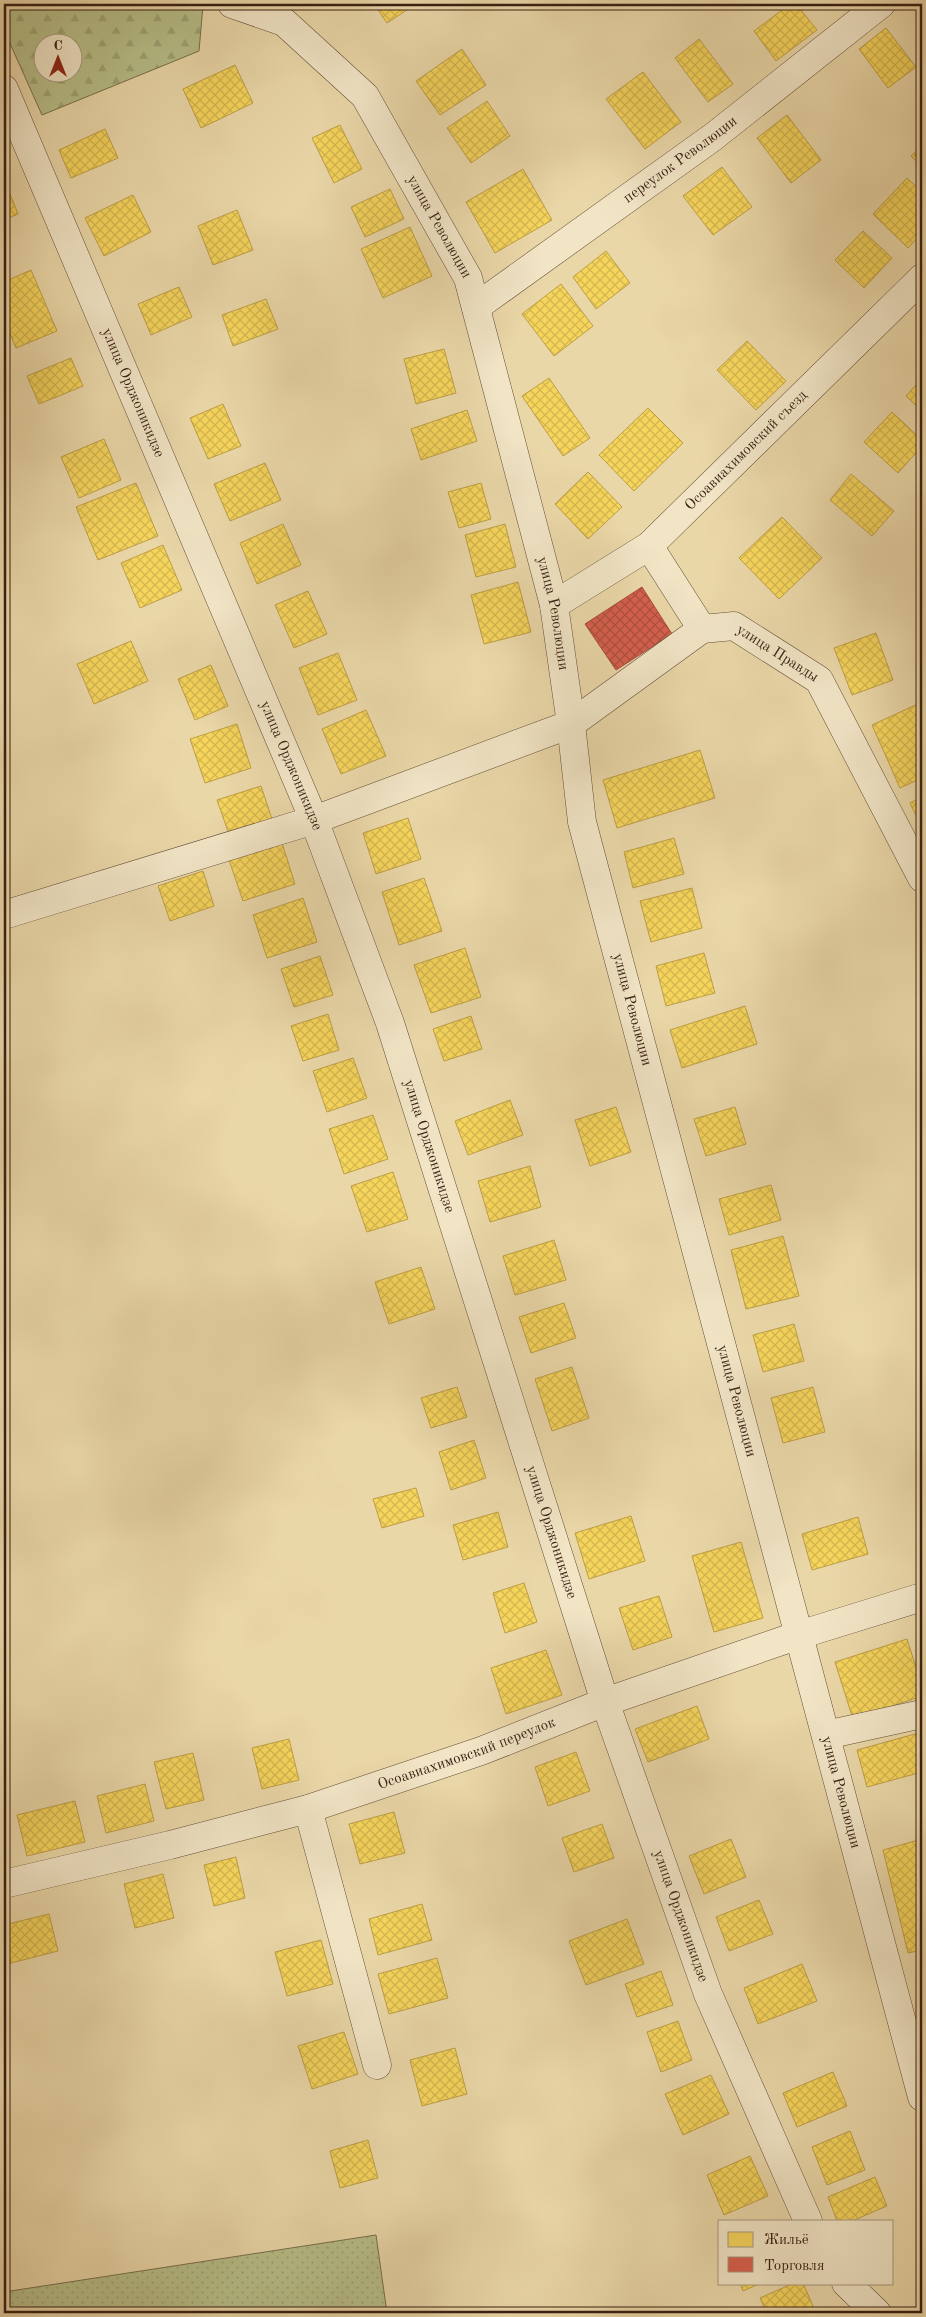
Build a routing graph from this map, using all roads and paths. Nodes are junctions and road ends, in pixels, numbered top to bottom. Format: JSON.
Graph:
{"nodes":[{"id":1,"x":232,"y":4,"type":"edge"},
{"id":2,"x":881,"y":4,"type":"edge"},
{"id":3,"x":4,"y":89,"type":"edge"},
{"id":4,"x":922,"y":278,"type":"edge"},
{"id":5,"x":476,"y":307,"type":"junction"},
{"id":6,"x":650,"y":546,"type":"junction"},
{"id":7,"x":554,"y":605,"type":"junction"},
{"id":8,"x":702,"y":629,"type":"junction"},
{"id":9,"x":571,"y":724,"type":"junction"},
{"id":10,"x":314,"y":820,"type":"junction"},
{"id":11,"x":922,"y":878,"type":"edge"},
{"id":12,"x":4,"y":915,"type":"edge"},
{"id":13,"x":922,"y":1597,"type":"edge"},
{"id":14,"x":799,"y":1635,"type":"junction"},
{"id":15,"x":605,"y":1702,"type":"junction"},
{"id":16,"x":922,"y":1714,"type":"edge"},
{"id":17,"x":826,"y":1735,"type":"junction"},
{"id":18,"x":308,"y":1809,"type":"junction"},
{"id":19,"x":4,"y":1884,"type":"edge"},
{"id":20,"x":377,"y":2064,"type":"dead end"},
{"id":21,"x":922,"y":2097,"type":"edge"},
{"id":22,"x":808,"y":2220,"type":"edge"},
{"id":23,"x":847,"y":2284,"type":"edge"},
{"id":24,"x":877,"y":2313,"type":"edge"}],
"edges":[{"from":1,"to":5,"type":"street","name":"улица Революции"},
{"from":2,"to":5,"type":"street","name":"переулок Революции"},
{"from":3,"to":10,"type":"street","name":"улица Орджоникидзе"},
{"from":4,"to":6,"type":"street","name":"Осоавиахимовский съезд"},
{"from":5,"to":7,"type":"street","name":"улица Революции"},
{"from":6,"to":7,"type":"street","name":"Осоавиахимовский съезд"},
{"from":6,"to":8,"type":"street"},
{"from":7,"to":9,"type":"street","name":"улица Революции"},
{"from":8,"to":9,"type":"street"},
{"from":8,"to":11,"type":"street","name":"улица Правды"},
{"from":9,"to":10,"type":"street"},
{"from":9,"to":14,"type":"street","name":"улица Революции"},
{"from":10,"to":12,"type":"street"},
{"from":10,"to":15,"type":"street","name":"улица Орджоникидзе"},
{"from":13,"to":14,"type":"street","name":"Осоавиахимовский переулок"},
{"from":14,"to":15,"type":"street","name":"Осоавиахимовский переулок"},
{"from":14,"to":17,"type":"street","name":"улица Революции"},
{"from":15,"to":18,"type":"street","name":"Осоавиахимовский переулок"},
{"from":15,"to":22,"type":"street","name":"улица Орджоникидзе"},
{"from":16,"to":17,"type":"street"},
{"from":17,"to":21,"type":"street","name":"улица Революции"},
{"from":18,"to":19,"type":"street","name":"Осоавиахимовский переулок"},
{"from":18,"to":20,"type":"street"},
{"from":23,"to":24,"type":"street"}]}
